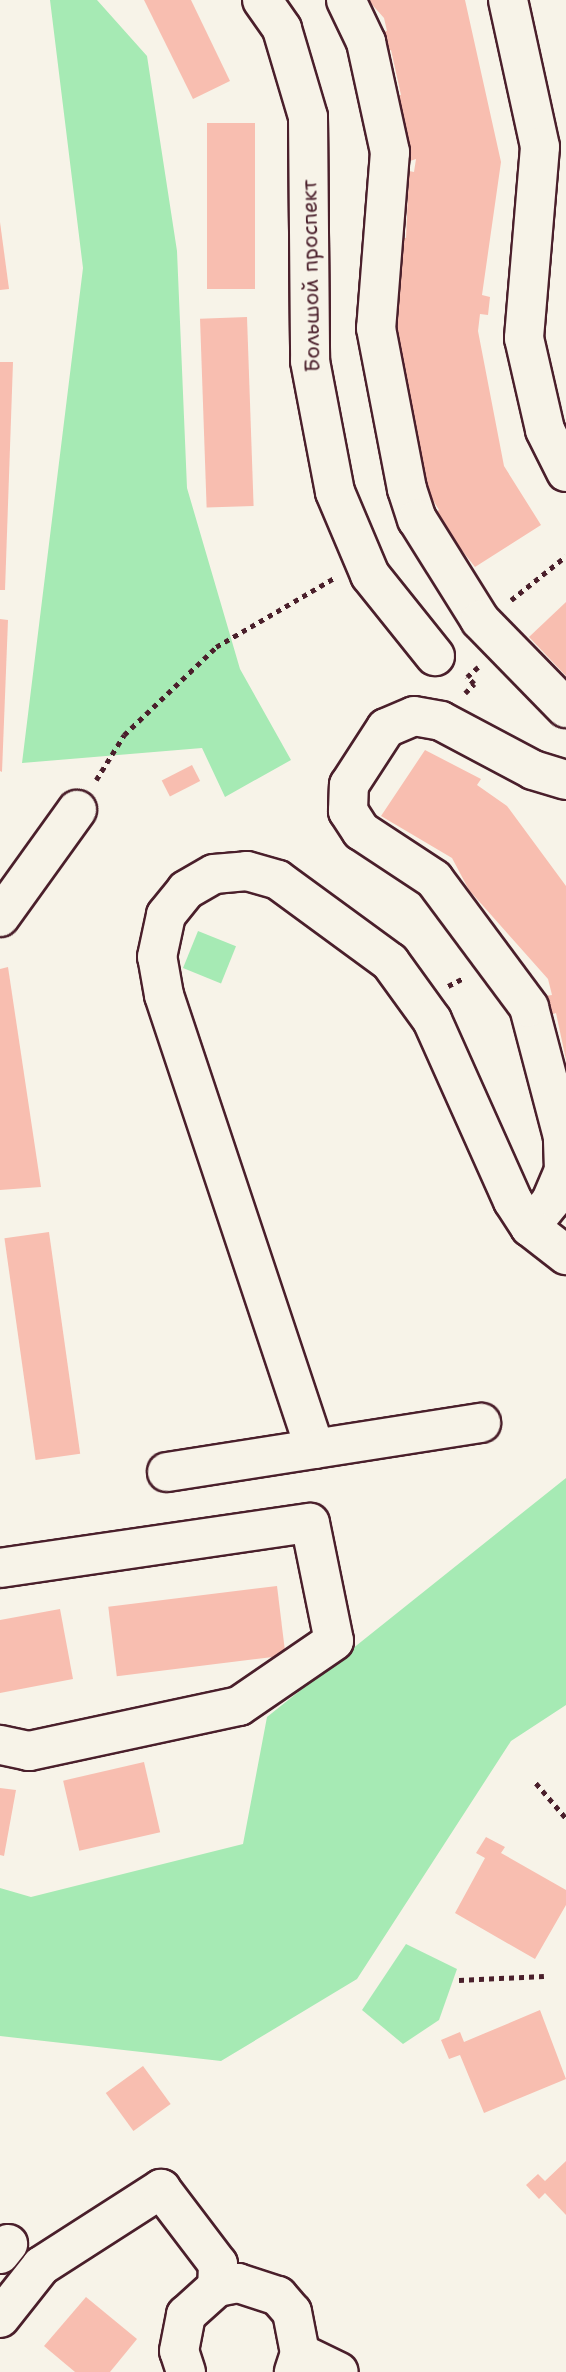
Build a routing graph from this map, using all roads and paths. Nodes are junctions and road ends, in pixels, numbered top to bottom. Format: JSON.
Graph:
{"nodes":[{"id":1,"x":262,"y":0,"type":"edge"},
{"id":2,"x":346,"y":0,"type":"edge"},
{"id":3,"x":508,"y":0,"type":"edge"},
{"id":4,"x":566,"y":472,"type":"edge"},
{"id":5,"x":566,"y":556,"type":"edge"},
{"id":6,"x":363,"y":559,"type":"junction"},
{"id":7,"x":519,"y":594,"type":"dead end"},
{"id":8,"x":435,"y":656,"type":"dead end"},
{"id":9,"x":566,"y":708,"type":"edge"},
{"id":10,"x":564,"y":782,"type":"edge"},
{"id":11,"x":77,"y":810,"type":"joint"},
{"id":12,"x":0,"y":917,"type":"edge"},
{"id":13,"x":530,"y":1227,"type":"junction"},
{"id":14,"x":566,"y":1255,"type":"edge"},
{"id":15,"x":481,"y":1423,"type":"dead end"},
{"id":16,"x":315,"y":1449,"type":"junction"},
{"id":17,"x":167,"y":1472,"type":"dead end"},
{"id":18,"x":0,"y":1569,"type":"edge"},
{"id":19,"x":0,"y":1745,"type":"edge"},
{"id":20,"x":536,"y":1783,"type":"dead end"},
{"id":21,"x":566,"y":1818,"type":"edge"},
{"id":22,"x":544,"y":1976,"type":"dead end"},
{"id":23,"x":459,"y":1980,"type":"dead end"},
{"id":24,"x":217,"y":2287,"type":"junction"},
{"id":25,"x":0,"y":2318,"type":"edge"},
{"id":26,"x":297,"y":2362,"type":"edge"},
{"id":27,"x":186,"y":2372,"type":"edge"},
{"id":28,"x":339,"y":2372,"type":"edge"}],
"edges":[{"from":1,"to":6,"type":"street","name":"Большой проспект"},
{"from":2,"to":9,"type":"street"},
{"from":3,"to":4,"type":"street"},
{"from":5,"to":7,"type":"path"},
{"from":6,"to":8,"type":"street","name":"Большой проспект"},
{"from":6,"to":11,"type":"path"},
{"from":10,"to":13,"type":"street"},
{"from":11,"to":12,"type":"street"},
{"from":13,"to":14,"type":"street"},
{"from":13,"to":16,"type":"street"},
{"from":15,"to":16,"type":"street"},
{"from":16,"to":17,"type":"street"},
{"from":18,"to":19,"type":"street"},
{"from":20,"to":21,"type":"path"},
{"from":22,"to":23,"type":"path"},
{"from":24,"to":25,"type":"street"},
{"from":24,"to":26,"type":"street"},
{"from":24,"to":27,"type":"street"},
{"from":26,"to":28,"type":"street"}]}
